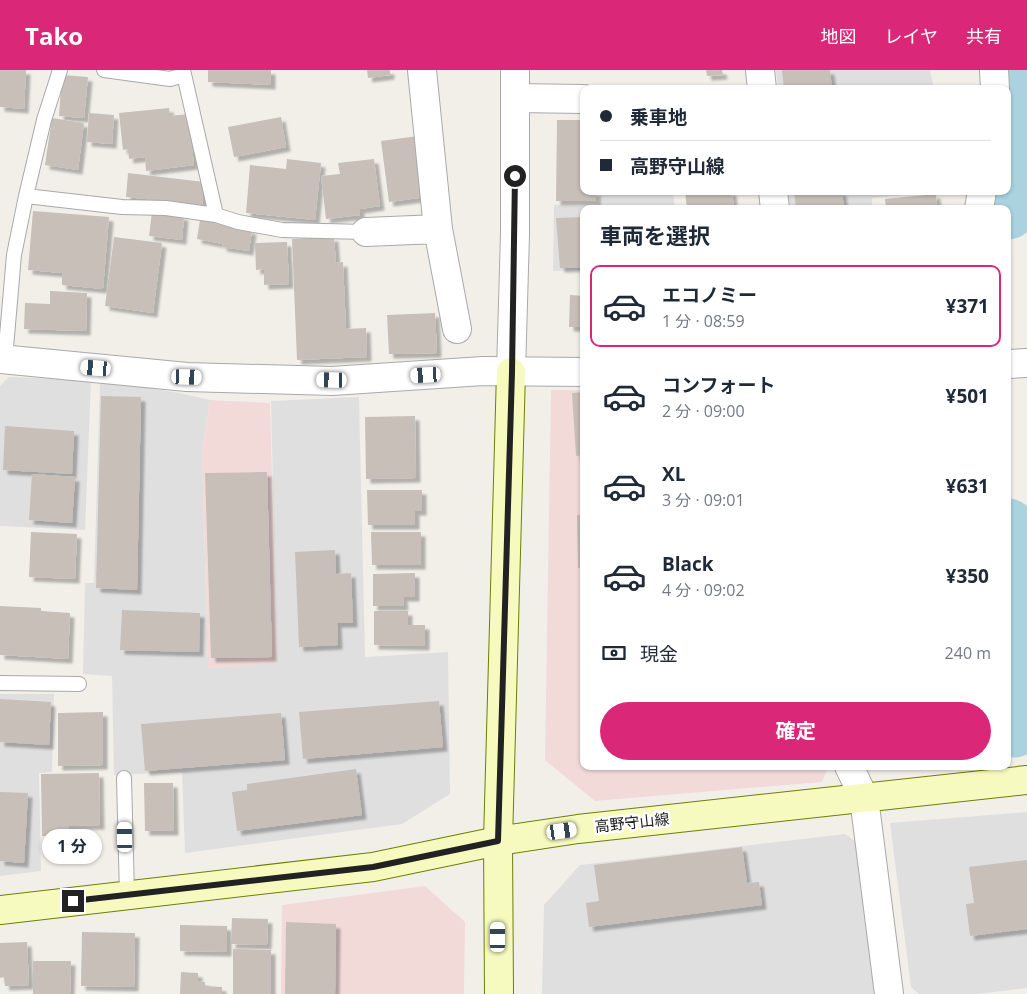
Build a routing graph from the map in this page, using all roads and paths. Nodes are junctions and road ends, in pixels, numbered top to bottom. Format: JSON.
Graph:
{"nodes":[{"id":1,"x":60,"y":70,"type":"edge"},
{"id":2,"x":104,"y":70,"type":"edge"},
{"id":3,"x":422,"y":70,"type":"edge"},
{"id":4,"x":515,"y":70,"type":"edge"},
{"id":5,"x":760,"y":70,"type":"edge"},
{"id":6,"x":994,"y":70,"type":"edge"},
{"id":7,"x":183,"y":73,"type":"edge"},
{"id":8,"x":761,"y":85,"type":"edge"},
{"id":9,"x":995,"y":85,"type":"edge"},
{"id":10,"x":515,"y":98,"type":"junction"},
{"id":11,"x":580,"y":99,"type":"edge"},
{"id":12,"x":26,"y":196,"type":"junction"},
{"id":13,"x":216,"y":215,"type":"junction"},
{"id":14,"x":438,"y":228,"type":"junction"},
{"id":15,"x":366,"y":232,"type":"joint"},
{"id":16,"x":457,"y":329,"type":"dead end"},
{"id":17,"x":2,"y":359,"type":"edge"},
{"id":18,"x":512,"y":372,"type":"junction"},
{"id":19,"x":580,"y":372,"type":"edge"},
{"id":20,"x":0,"y":683,"type":"edge"},
{"id":21,"x":80,"y":684,"type":"dead end"},
{"id":22,"x":851,"y":770,"type":"edge"},
{"id":23,"x":124,"y":778,"type":"dead end"},
{"id":24,"x":1027,"y":780,"type":"edge"},
{"id":25,"x":864,"y":798,"type":"junction"},
{"id":26,"x":498,"y":841,"type":"junction"},
{"id":27,"x":127,"y":895,"type":"junction"},
{"id":28,"x":0,"y":910,"type":"edge"},
{"id":29,"x":499,"y":994,"type":"edge"},
{"id":30,"x":889,"y":994,"type":"edge"}],
"edges":[{"from":1,"to":12,"type":"lane"},
{"from":2,"to":7,"type":"lane"},
{"from":3,"to":14,"type":"street"},
{"from":4,"to":10,"type":"street"},
{"from":5,"to":8,"type":"street"},
{"from":6,"to":9,"type":"street"},
{"from":7,"to":13,"type":"lane"},
{"from":10,"to":11,"type":"street"},
{"from":10,"to":18,"type":"street"},
{"from":12,"to":13,"type":"lane"},
{"from":12,"to":17,"type":"lane"},
{"from":13,"to":15,"type":"lane"},
{"from":14,"to":15,"type":"street"},
{"from":14,"to":16,"type":"street"},
{"from":17,"to":18,"type":"street"},
{"from":18,"to":19,"type":"street"},
{"from":18,"to":26,"type":"main road"},
{"from":20,"to":21,"type":"lane"},
{"from":22,"to":25,"type":"street"},
{"from":23,"to":27,"type":"lane"},
{"from":24,"to":25,"type":"main road","name":"高野守山線"},
{"from":25,"to":26,"type":"main road","name":"高野守山線"},
{"from":25,"to":30,"type":"street"},
{"from":26,"to":27,"type":"main road","name":"高野守山線"},
{"from":26,"to":29,"type":"main road"},
{"from":27,"to":28,"type":"main road","name":"高野守山線"}]}
